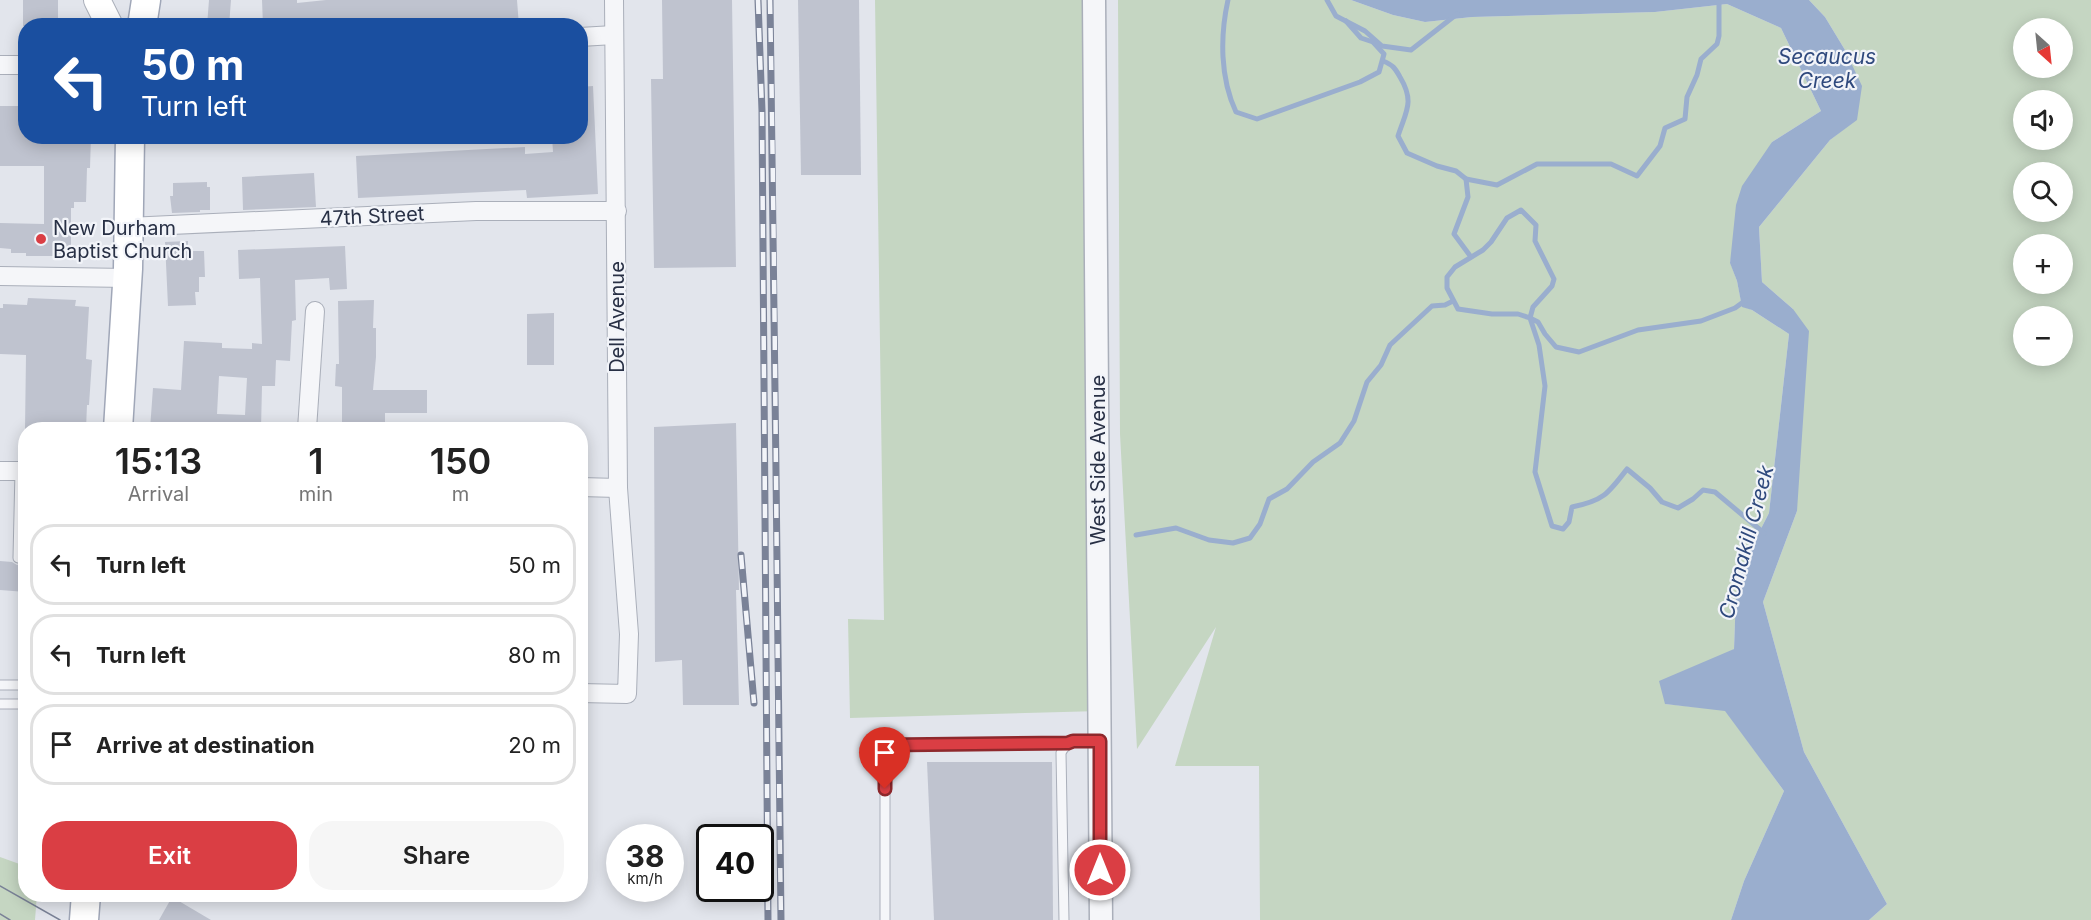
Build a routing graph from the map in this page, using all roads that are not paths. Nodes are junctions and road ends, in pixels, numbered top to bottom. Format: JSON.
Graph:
{"nodes":[{"id":1,"x":98,"y":0,"type":"edge"},
{"id":2,"x":146,"y":0,"type":"edge"},
{"id":3,"x":614,"y":0,"type":"edge"},
{"id":4,"x":1094,"y":0,"type":"edge"},
{"id":5,"x":106,"y":18,"type":"edge"},
{"id":6,"x":143,"y":18,"type":"edge"},
{"id":7,"x":614,"y":35,"type":"junction"},
{"id":8,"x":588,"y":37,"type":"edge"},
{"id":9,"x":0,"y":64,"type":"edge"},
{"id":10,"x":18,"y":65,"type":"edge"},
{"id":11,"x":130,"y":144,"type":"edge"},
{"id":12,"x":617,"y":211,"type":"junction"},
{"id":13,"x":128,"y":228,"type":"junction"},
{"id":14,"x":0,"y":276,"type":"edge"},
{"id":15,"x":127,"y":278,"type":"junction"},
{"id":16,"x":315,"y":311,"type":"dead end"},
{"id":17,"x":118,"y":422,"type":"edge"},
{"id":18,"x":307,"y":422,"type":"edge"},
{"id":19,"x":0,"y":471,"type":"edge"},
{"id":20,"x":18,"y":471,"type":"edge"},
{"id":21,"x":588,"y":487,"type":"edge"},
{"id":22,"x":618,"y":488,"type":"junction"},
{"id":23,"x":0,"y":685,"type":"edge"},
{"id":24,"x":18,"y":686,"type":"edge"},
{"id":25,"x":588,"y":693,"type":"edge"},
{"id":26,"x":0,"y":704,"type":"edge"},
{"id":27,"x":18,"y":704,"type":"edge"},
{"id":28,"x":1100,"y":741,"type":"junction"},
{"id":29,"x":1068,"y":743,"type":"junction"},
{"id":30,"x":885,"y":920,"type":"edge"},
{"id":31,"x":1064,"y":920,"type":"edge"},
{"id":32,"x":1101,"y":920,"type":"edge"}],
"edges":[{"from":1,"to":5,"type":"main road"},
{"from":2,"to":6,"type":"main road"},
{"from":3,"to":7,"type":"street","name":"Dell Avenue"},
{"from":4,"to":28,"type":"street","name":"West Side Avenue"},
{"from":7,"to":8,"type":"street"},
{"from":7,"to":12,"type":"street","name":"Dell Avenue"},
{"from":9,"to":10,"type":"street"},
{"from":11,"to":13,"type":"main road"},
{"from":12,"to":13,"type":"street","name":"47th Street"},
{"from":12,"to":22,"type":"street","name":"Dell Avenue"},
{"from":13,"to":15,"type":"main road"},
{"from":14,"to":15,"type":"street"},
{"from":15,"to":17,"type":"main road"},
{"from":16,"to":18,"type":"street"},
{"from":19,"to":20,"type":"street"},
{"from":21,"to":22,"type":"street"},
{"from":22,"to":25,"type":"street","name":"Dell Avenue"},
{"from":23,"to":24,"type":"lane"},
{"from":26,"to":27,"type":"lane"},
{"from":28,"to":29,"type":"lane"},
{"from":28,"to":32,"type":"street","name":"West Side Avenue"},
{"from":29,"to":30,"type":"lane"},
{"from":29,"to":31,"type":"lane"}]}
